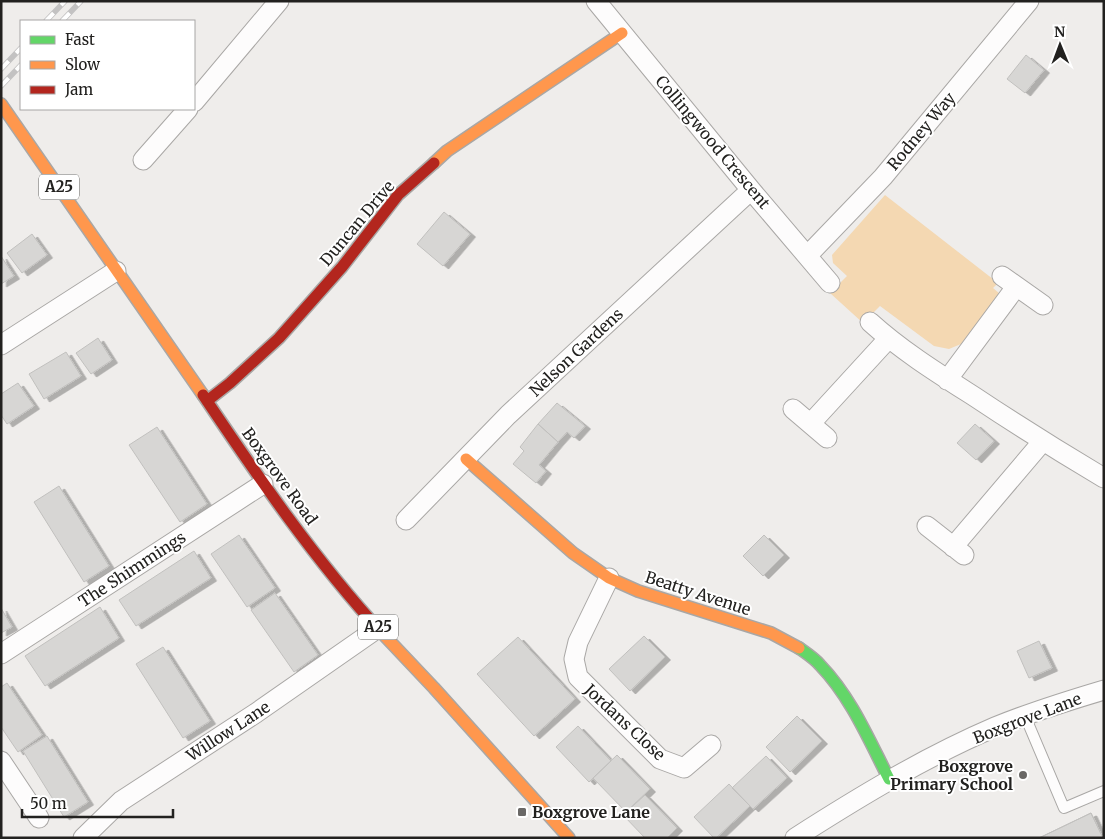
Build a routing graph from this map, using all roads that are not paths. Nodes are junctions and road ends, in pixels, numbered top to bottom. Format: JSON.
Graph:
{"nodes":[{"id":1,"x":279,"y":1,"type":"edge"},
{"id":2,"x":596,"y":1,"type":"edge"},
{"id":3,"x":1029,"y":1,"type":"edge"},
{"id":4,"x":622,"y":33,"type":"junction"},
{"id":5,"x":195,"y":101,"type":"edge"},
{"id":6,"x":1,"y":104,"type":"edge"},
{"id":7,"x":187,"y":110,"type":"edge"},
{"id":8,"x":143,"y":160,"type":"dead end"},
{"id":9,"x":751,"y":190,"type":"junction"},
{"id":10,"x":807,"y":256,"type":"junction"},
{"id":11,"x":116,"y":270,"type":"junction"},
{"id":12,"x":830,"y":283,"type":"dead end"},
{"id":13,"x":1043,"y":305,"type":"dead end"},
{"id":14,"x":870,"y":322,"type":"dead end"},
{"id":15,"x":888,"y":339,"type":"junction"},
{"id":16,"x":1,"y":345,"type":"edge"},
{"id":17,"x":947,"y":380,"type":"junction"},
{"id":18,"x":206,"y":401,"type":"junction"},
{"id":19,"x":793,"y":408,"type":"dead end"},
{"id":20,"x":811,"y":423,"type":"junction"},
{"id":21,"x":827,"y":438,"type":"dead end"},
{"id":22,"x":1043,"y":441,"type":"junction"},
{"id":23,"x":466,"y":459,"type":"junction"},
{"id":24,"x":1104,"y":478,"type":"edge"},
{"id":25,"x":263,"y":484,"type":"junction"},
{"id":26,"x":406,"y":520,"type":"dead end"},
{"id":27,"x":927,"y":526,"type":"dead end"},
{"id":28,"x":609,"y":578,"type":"junction"},
{"id":29,"x":378,"y":628,"type":"junction"},
{"id":30,"x":1,"y":654,"type":"edge"},
{"id":31,"x":1104,"y":690,"type":"edge"},
{"id":32,"x":1025,"y":716,"type":"junction"},
{"id":33,"x":711,"y":745,"type":"dead end"},
{"id":34,"x":1,"y":761,"type":"edge"},
{"id":35,"x":889,"y":780,"type":"junction"},
{"id":36,"x":1104,"y":791,"type":"edge"},
{"id":37,"x":39,"y":818,"type":"dead end"},
{"id":38,"x":83,"y":838,"type":"edge"},
{"id":39,"x":569,"y":838,"type":"edge"},
{"id":40,"x":795,"y":838,"type":"edge"}],
"edges":[{"from":1,"to":5,"type":"street"},
{"from":2,"to":4,"type":"street","name":"Collingwood Crescent"},
{"from":3,"to":10,"type":"street","name":"Rodney Way"},
{"from":4,"to":9,"type":"street","name":"Collingwood Crescent"},
{"from":4,"to":18,"type":"street","name":"Duncan Drive"},
{"from":6,"to":11,"type":"street","name":"Boxgrove Road","number":"A25"},
{"from":7,"to":8,"type":"street"},
{"from":9,"to":10,"type":"street","name":"Collingwood Crescent"},
{"from":9,"to":23,"type":"street","name":"Nelson Gardens"},
{"from":10,"to":12,"type":"street","name":"Collingwood Crescent"},
{"from":11,"to":16,"type":"street"},
{"from":11,"to":18,"type":"street","name":"Boxgrove Road","number":"A25"},
{"from":13,"to":17,"type":"street"},
{"from":14,"to":15,"type":"street"},
{"from":15,"to":17,"type":"street"},
{"from":15,"to":20,"type":"street"},
{"from":17,"to":22,"type":"street"},
{"from":18,"to":25,"type":"street","name":"Boxgrove Road","number":"A25"},
{"from":19,"to":20,"type":"street"},
{"from":20,"to":21,"type":"street"},
{"from":22,"to":24,"type":"street"},
{"from":22,"to":27,"type":"street"},
{"from":23,"to":26,"type":"street","name":"Nelson Gardens"},
{"from":23,"to":28,"type":"street","name":"Beatty Avenue"},
{"from":25,"to":29,"type":"street","name":"Boxgrove Road","number":"A25"},
{"from":25,"to":30,"type":"street","name":"The Shimmings"},
{"from":28,"to":33,"type":"street","name":"Jordans Close"},
{"from":28,"to":35,"type":"street","name":"Beatty Avenue"},
{"from":29,"to":38,"type":"street","name":"Willow Lane"},
{"from":29,"to":39,"type":"street","name":"Boxgrove Road","number":"A25"},
{"from":31,"to":32,"type":"street","name":"Boxgrove Lane"},
{"from":32,"to":35,"type":"street","name":"Boxgrove Lane"},
{"from":32,"to":36,"type":"lane"},
{"from":34,"to":37,"type":"street"},
{"from":35,"to":40,"type":"street","name":"Boxgrove Lane"}]}
